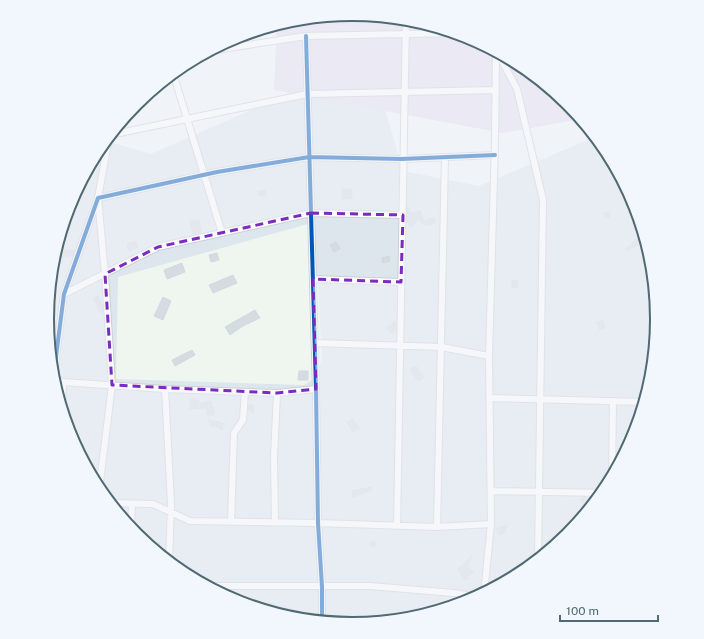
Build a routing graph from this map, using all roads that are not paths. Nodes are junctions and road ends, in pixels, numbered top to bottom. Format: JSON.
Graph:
{"nodes":[{"id":1,"x":406,"y":26,"type":"edge"},
{"id":2,"x":437,"y":33,"type":"edge"},
{"id":3,"x":407,"y":34,"type":"junction"},
{"id":4,"x":306,"y":36,"type":"junction"},
{"id":5,"x":229,"y":48,"type":"edge"},
{"id":6,"x":496,"y":58,"type":"edge"},
{"id":7,"x":501,"y":61,"type":"edge"},
{"id":8,"x":175,"y":79,"type":"edge"},
{"id":9,"x":496,"y":90,"type":"junction"},
{"id":10,"x":406,"y":92,"type":"junction"},
{"id":11,"x":307,"y":94,"type":"junction"},
{"id":12,"x":187,"y":119,"type":"junction"},
{"id":13,"x":119,"y":134,"type":"edge"},
{"id":14,"x":106,"y":150,"type":"edge"},
{"id":15,"x":495,"y":155,"type":"junction"},
{"id":16,"x":309,"y":157,"type":"junction"},
{"id":17,"x":445,"y":157,"type":"junction"},
{"id":18,"x":404,"y":159,"type":"junction"},
{"id":19,"x":204,"y":175,"type":"junction"},
{"id":20,"x":98,"y":198,"type":"junction"},
{"id":21,"x":311,"y":213,"type":"junction"},
{"id":22,"x":403,"y":215,"type":"junction"},
{"id":23,"x":222,"y":233,"type":"junction"},
{"id":24,"x":105,"y":274,"type":"junction"},
{"id":25,"x":313,"y":279,"type":"junction"},
{"id":26,"x":401,"y":282,"type":"junction"},
{"id":27,"x":64,"y":294,"type":"junction"},
{"id":28,"x":315,"y":343,"type":"junction"},
{"id":29,"x":400,"y":346,"type":"junction"},
{"id":30,"x":441,"y":347,"type":"junction"},
{"id":31,"x":489,"y":356,"type":"junction"},
{"id":32,"x":56,"y":357,"type":"edge"},
{"id":33,"x":60,"y":381,"type":"edge"},
{"id":34,"x":63,"y":382,"type":"junction"},
{"id":35,"x":112,"y":385,"type":"junction"},
{"id":36,"x":165,"y":389,"type":"junction"},
{"id":37,"x":316,"y":389,"type":"junction"},
{"id":38,"x":63,"y":392,"type":"edge"},
{"id":39,"x":245,"y":392,"type":"junction"},
{"id":40,"x":277,"y":393,"type":"junction"},
{"id":41,"x":489,"y":398,"type":"junction"},
{"id":42,"x":540,"y":399,"type":"junction"},
{"id":43,"x":613,"y":401,"type":"junction"},
{"id":44,"x":639,"y":402,"type":"edge"},
{"id":45,"x":612,"y":467,"type":"edge"},
{"id":46,"x":100,"y":480,"type":"edge"},
{"id":47,"x":491,"y":491,"type":"junction"},
{"id":48,"x":539,"y":492,"type":"junction"},
{"id":49,"x":595,"y":493,"type":"edge"},
{"id":50,"x":117,"y":503,"type":"edge"},
{"id":51,"x":132,"y":504,"type":"junction"},
{"id":52,"x":171,"y":513,"type":"junction"},
{"id":53,"x":131,"y":520,"type":"edge"},
{"id":54,"x":231,"y":522,"type":"junction"},
{"id":55,"x":275,"y":523,"type":"junction"},
{"id":56,"x":318,"y":523,"type":"junction"},
{"id":57,"x":491,"y":524,"type":"junction"},
{"id":58,"x":397,"y":526,"type":"junction"},
{"id":59,"x":437,"y":527,"type":"junction"},
{"id":60,"x":538,"y":553,"type":"edge"},
{"id":61,"x":168,"y":555,"type":"edge"},
{"id":62,"x":218,"y":586,"type":"edge"},
{"id":63,"x":322,"y":587,"type":"junction"},
{"id":64,"x":485,"y":587,"type":"edge"},
{"id":65,"x":465,"y":595,"type":"edge"},
{"id":66,"x":322,"y":616,"type":"edge"}],
"edges":[{"from":1,"to":3,"type":"street"},
{"from":2,"to":3,"type":"street"},
{"from":3,"to":4,"type":"street"},
{"from":3,"to":10,"type":"street"},
{"from":4,"to":5,"type":"street"},
{"from":4,"to":11,"type":"street"},
{"from":6,"to":9,"type":"street"},
{"from":7,"to":42,"type":"street"},
{"from":8,"to":12,"type":"street"},
{"from":9,"to":10,"type":"street"},
{"from":9,"to":15,"type":"street"},
{"from":10,"to":11,"type":"street"},
{"from":10,"to":18,"type":"street"},
{"from":11,"to":12,"type":"street"},
{"from":11,"to":16,"type":"street"},
{"from":12,"to":13,"type":"street"},
{"from":12,"to":19,"type":"street"},
{"from":14,"to":20,"type":"street"},
{"from":15,"to":17,"type":"street"},
{"from":15,"to":31,"type":"street"},
{"from":16,"to":18,"type":"street"},
{"from":16,"to":19,"type":"street"},
{"from":16,"to":21,"type":"street"},
{"from":17,"to":18,"type":"street"},
{"from":17,"to":30,"type":"street"},
{"from":18,"to":22,"type":"street"},
{"from":19,"to":20,"type":"street"},
{"from":19,"to":23,"type":"street"},
{"from":20,"to":24,"type":"street"},
{"from":20,"to":27,"type":"street"},
{"from":21,"to":22,"type":"street"},
{"from":21,"to":23,"type":"street"},
{"from":21,"to":25,"type":"street"},
{"from":22,"to":26,"type":"street"},
{"from":23,"to":24,"type":"street"},
{"from":24,"to":27,"type":"street"},
{"from":24,"to":35,"type":"street"},
{"from":25,"to":26,"type":"street"},
{"from":25,"to":28,"type":"street"},
{"from":26,"to":29,"type":"street"},
{"from":27,"to":32,"type":"street"},
{"from":28,"to":29,"type":"street"},
{"from":28,"to":37,"type":"street"},
{"from":29,"to":30,"type":"street"},
{"from":29,"to":58,"type":"street"},
{"from":30,"to":31,"type":"street"},
{"from":30,"to":59,"type":"street"},
{"from":31,"to":41,"type":"street"},
{"from":33,"to":34,"type":"street"},
{"from":34,"to":35,"type":"street"},
{"from":34,"to":38,"type":"street"},
{"from":35,"to":36,"type":"street"},
{"from":35,"to":46,"type":"street"},
{"from":36,"to":39,"type":"street"},
{"from":36,"to":52,"type":"street"},
{"from":37,"to":40,"type":"street"},
{"from":37,"to":56,"type":"street"},
{"from":39,"to":40,"type":"street"},
{"from":39,"to":54,"type":"street"},
{"from":40,"to":55,"type":"street"},
{"from":41,"to":42,"type":"street"},
{"from":41,"to":47,"type":"street"},
{"from":42,"to":43,"type":"street"},
{"from":42,"to":48,"type":"street"},
{"from":43,"to":44,"type":"street"},
{"from":43,"to":45,"type":"street"},
{"from":47,"to":48,"type":"street"},
{"from":47,"to":57,"type":"street"},
{"from":48,"to":49,"type":"street"},
{"from":48,"to":60,"type":"street"},
{"from":50,"to":51,"type":"street"},
{"from":51,"to":52,"type":"street"},
{"from":51,"to":53,"type":"street"},
{"from":52,"to":54,"type":"street"},
{"from":52,"to":61,"type":"street"},
{"from":54,"to":55,"type":"street"},
{"from":55,"to":56,"type":"street"},
{"from":56,"to":58,"type":"street"},
{"from":56,"to":63,"type":"street"},
{"from":57,"to":59,"type":"street"},
{"from":57,"to":64,"type":"street"},
{"from":58,"to":59,"type":"street"},
{"from":62,"to":63,"type":"street"},
{"from":63,"to":65,"type":"street"},
{"from":63,"to":66,"type":"street"}]}
